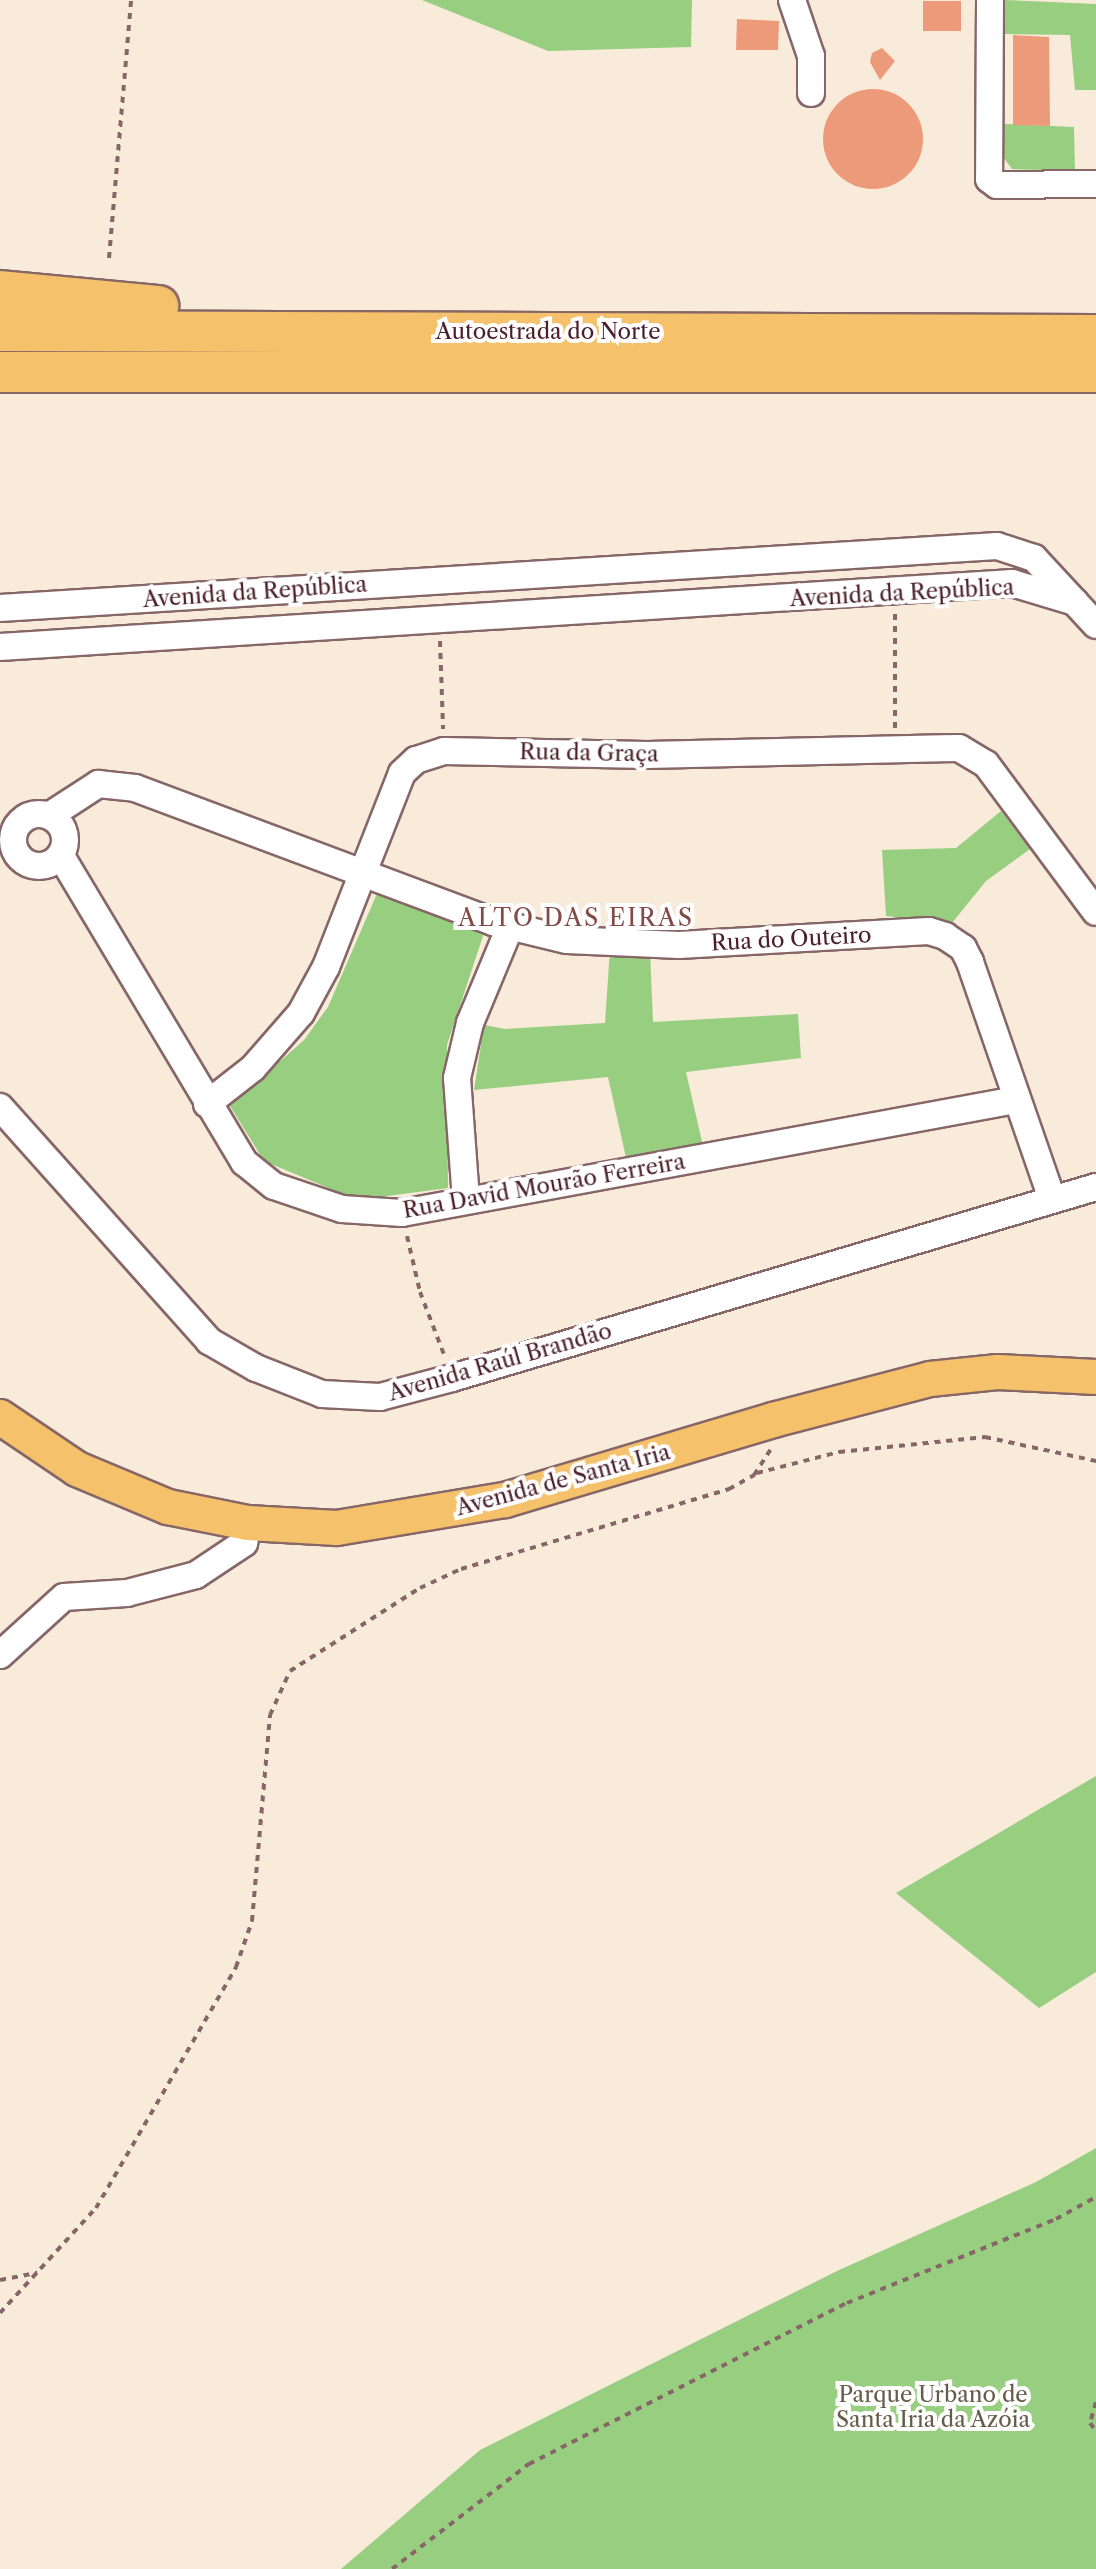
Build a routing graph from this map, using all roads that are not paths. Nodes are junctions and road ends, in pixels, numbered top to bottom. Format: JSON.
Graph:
{"nodes":[{"id":1,"x":792,"y":0,"type":"edge"},
{"id":2,"x":990,"y":0,"type":"edge"},
{"id":3,"x":811,"y":93,"type":"dead end"},
{"id":4,"x":1096,"y":184,"type":"edge"},
{"id":5,"x":0,"y":291,"type":"edge"},
{"id":6,"x":0,"y":331,"type":"edge"},
{"id":7,"x":346,"y":331,"type":"junction"},
{"id":8,"x":1096,"y":335,"type":"edge"},
{"id":9,"x":0,"y":372,"type":"edge"},
{"id":10,"x":1096,"y":372,"type":"edge"},
{"id":11,"x":234,"y":373,"type":"junction"},
{"id":12,"x":0,"y":395,"type":"edge"},
{"id":13,"x":489,"y":577,"type":"junction"},
{"id":14,"x":0,"y":608,"type":"edge"},
{"id":15,"x":1091,"y":611,"type":"edge"},
{"id":16,"x":491,"y":616,"type":"junction"},
{"id":17,"x":0,"y":647,"type":"edge"},
{"id":18,"x":49,"y":816,"type":"junction"},
{"id":19,"x":7,"y":830,"type":"edge"},
{"id":20,"x":61,"y":856,"type":"junction"},
{"id":21,"x":366,"y":871,"type":"junction"},
{"id":22,"x":1096,"y":912,"type":"edge"},
{"id":23,"x":510,"y":927,"type":"junction"},
{"id":24,"x":1016,"y":1100,"type":"junction"},
{"id":25,"x":207,"y":1104,"type":"junction"},
{"id":26,"x":0,"y":1107,"type":"edge"},
{"id":27,"x":1096,"y":1187,"type":"edge"},
{"id":28,"x":1052,"y":1199,"type":"junction"},
{"id":29,"x":466,"y":1200,"type":"junction"},
{"id":30,"x":1096,"y":1377,"type":"edge"},
{"id":31,"x":0,"y":1417,"type":"edge"},
{"id":32,"x":248,"y":1523,"type":"junction"},
{"id":33,"x":0,"y":1655,"type":"edge"}],
"edges":[{"from":1,"to":3,"type":"street"},
{"from":2,"to":4,"type":"street"},
{"from":5,"to":7,"type":"highway"},
{"from":6,"to":7,"type":"highway","name":"Autoestrada do Norte"},
{"from":7,"to":8,"type":"highway","name":"Autoestrada do Norte"},
{"from":9,"to":11,"type":"highway","name":"Autoestrada do Norte"},
{"from":10,"to":11,"type":"highway","name":"Autoestrada do Norte"},
{"from":11,"to":12,"type":"highway"},
{"from":13,"to":14,"type":"street","name":"Avenida da República"},
{"from":13,"to":15,"type":"street","name":"Avenida da República"},
{"from":13,"to":16,"type":"street"},
{"from":15,"to":16,"type":"street","name":"Avenida da República"},
{"from":16,"to":17,"type":"street","name":"Avenida da República"},
{"from":18,"to":19,"type":"street"},
{"from":18,"to":20,"type":"street"},
{"from":18,"to":21,"type":"street","name":"Rua do Outeiro"},
{"from":19,"to":20,"type":"street"},
{"from":20,"to":25,"type":"street","name":"Rua David Mourão Ferreira"},
{"from":21,"to":22,"type":"street","name":"Rua da Graça"},
{"from":21,"to":23,"type":"street","name":"Rua do Outeiro"},
{"from":21,"to":25,"type":"street","name":"Rua da Graça"},
{"from":23,"to":24,"type":"street","name":"Rua do Outeiro"},
{"from":23,"to":29,"type":"street"},
{"from":24,"to":28,"type":"street","name":"Rua do Outeiro"},
{"from":24,"to":29,"type":"street","name":"Rua David Mourão Ferreira"},
{"from":25,"to":29,"type":"street","name":"Rua David Mourão Ferreira"},
{"from":26,"to":28,"type":"street","name":"Avenida Raúl Brandão"},
{"from":27,"to":28,"type":"street","name":"Avenida Raúl Brandão"},
{"from":30,"to":32,"type":"main road","name":"Avenida de Santa Iria"},
{"from":31,"to":32,"type":"main road","name":"Avenida de Santa Iria"},
{"from":32,"to":33,"type":"street"}]}
